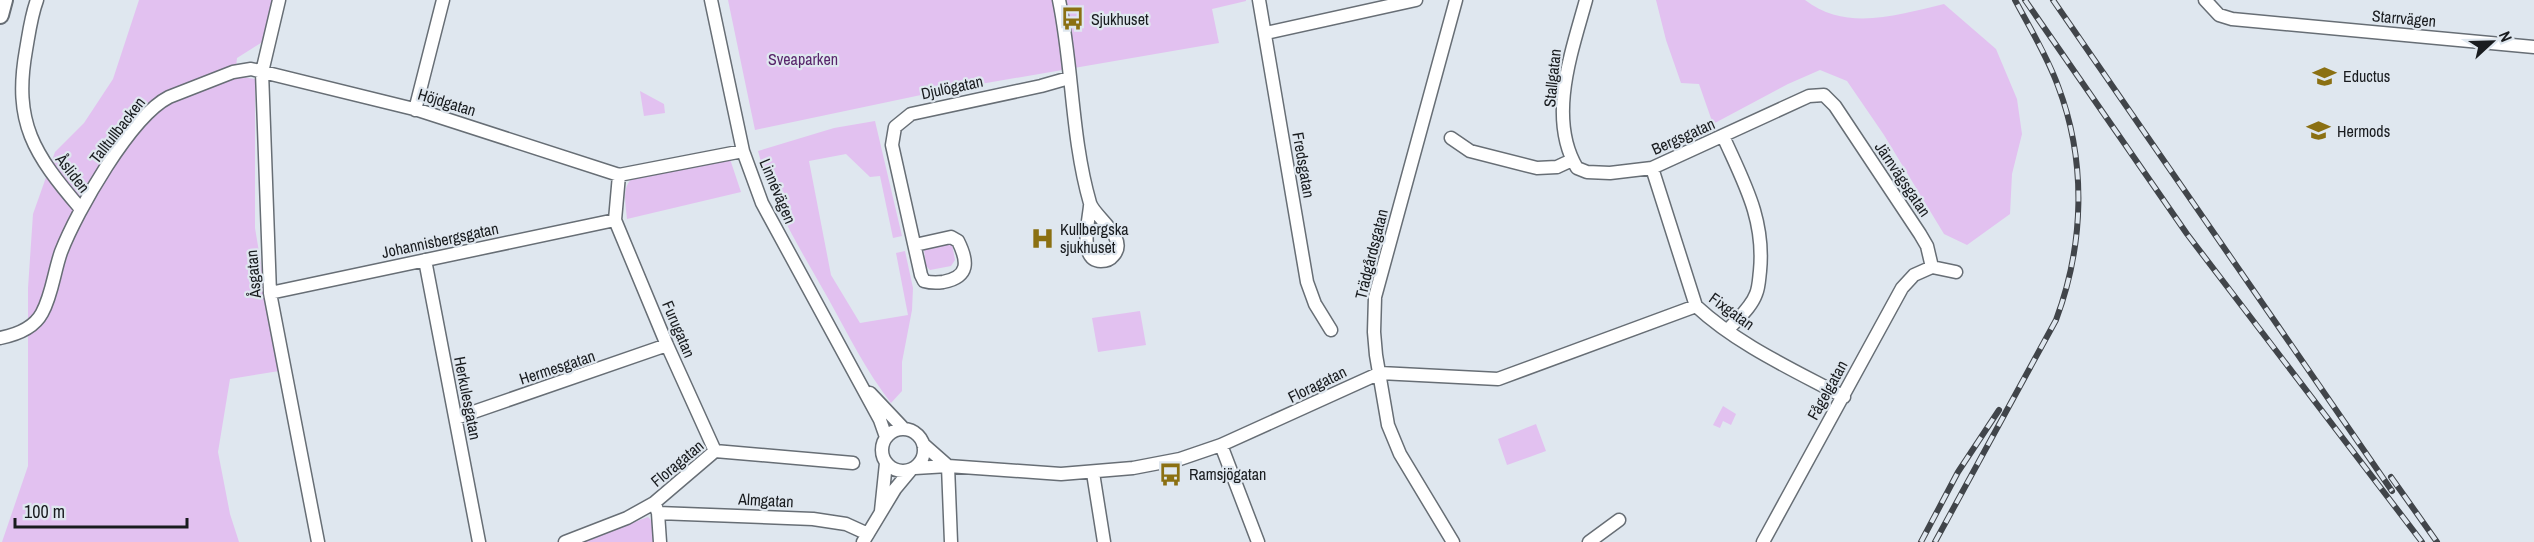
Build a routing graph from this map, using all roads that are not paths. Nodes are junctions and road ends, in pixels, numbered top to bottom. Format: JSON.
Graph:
{"nodes":[{"id":1,"x":4,"y":0,"type":"edge"},
{"id":2,"x":37,"y":0,"type":"edge"},
{"id":3,"x":279,"y":0,"type":"edge"},
{"id":4,"x":443,"y":0,"type":"edge"},
{"id":5,"x":711,"y":0,"type":"edge"},
{"id":6,"x":1059,"y":0,"type":"edge"},
{"id":7,"x":1259,"y":0,"type":"edge"},
{"id":8,"x":1416,"y":0,"type":"edge"},
{"id":9,"x":1456,"y":0,"type":"edge"},
{"id":10,"x":1586,"y":0,"type":"edge"},
{"id":11,"x":2205,"y":0,"type":"edge"},
{"id":12,"x":0,"y":15,"type":"edge"},
{"id":13,"x":1266,"y":33,"type":"junction"},
{"id":14,"x":2534,"y":47,"type":"edge"},
{"id":15,"x":262,"y":72,"type":"junction"},
{"id":16,"x":1069,"y":78,"type":"junction"},
{"id":17,"x":1824,"y":95,"type":"joint"},
{"id":18,"x":414,"y":110,"type":"junction"},
{"id":19,"x":1724,"y":136,"type":"junction"},
{"id":20,"x":1451,"y":138,"type":"dead end"},
{"id":21,"x":743,"y":152,"type":"junction"},
{"id":22,"x":1572,"y":160,"type":"junction"},
{"id":23,"x":1652,"y":168,"type":"junction"},
{"id":24,"x":619,"y":175,"type":"junction"},
{"id":25,"x":1090,"y":206,"type":"dead end"},
{"id":26,"x":80,"y":208,"type":"junction"},
{"id":27,"x":615,"y":220,"type":"junction"},
{"id":28,"x":915,"y":245,"type":"junction"},
{"id":29,"x":424,"y":260,"type":"junction"},
{"id":30,"x":1932,"y":267,"type":"junction"},
{"id":31,"x":1956,"y":272,"type":"dead end"},
{"id":32,"x":270,"y":293,"type":"junction"},
{"id":33,"x":1696,"y":306,"type":"junction"},
{"id":34,"x":1331,"y":330,"type":"dead end"},
{"id":35,"x":1728,"y":330,"type":"junction"},
{"id":36,"x":0,"y":338,"type":"edge"},
{"id":37,"x":667,"y":345,"type":"junction"},
{"id":38,"x":1380,"y":373,"type":"junction"},
{"id":39,"x":857,"y":379,"type":"junction"},
{"id":40,"x":1844,"y":397,"type":"junction"},
{"id":41,"x":456,"y":418,"type":"junction"},
{"id":42,"x":904,"y":429,"type":"junction"},
{"id":43,"x":886,"y":437,"type":"junction"},
{"id":44,"x":923,"y":444,"type":"junction"},
{"id":45,"x":1221,"y":446,"type":"junction"},
{"id":46,"x":715,"y":451,"type":"junction"},
{"id":47,"x":853,"y":463,"type":"dead end"},
{"id":48,"x":886,"y":464,"type":"junction"},
{"id":49,"x":948,"y":466,"type":"junction"},
{"id":50,"x":913,"y":469,"type":"junction"},
{"id":51,"x":1093,"y":473,"type":"junction"},
{"id":52,"x":656,"y":508,"type":"junction"},
{"id":53,"x":881,"y":515,"type":"junction"},
{"id":54,"x":1618,"y":520,"type":"dead end"},
{"id":55,"x":866,"y":538,"type":"edge"},
{"id":56,"x":318,"y":542,"type":"edge"},
{"id":57,"x":479,"y":542,"type":"edge"},
{"id":58,"x":566,"y":542,"type":"edge"},
{"id":59,"x":660,"y":542,"type":"edge"},
{"id":60,"x":951,"y":542,"type":"edge"},
{"id":61,"x":1104,"y":542,"type":"edge"},
{"id":62,"x":1258,"y":542,"type":"edge"},
{"id":63,"x":1453,"y":542,"type":"edge"},
{"id":64,"x":1589,"y":542,"type":"edge"},
{"id":65,"x":1764,"y":542,"type":"edge"}],
"edges":[{"from":1,"to":12,"type":"main road"},
{"from":2,"to":26,"type":"street","name":"Åsliden"},
{"from":3,"to":15,"type":"street","name":"Åsgatan"},
{"from":4,"to":18,"type":"street"},
{"from":5,"to":21,"type":"street","name":"Linnévägen"},
{"from":6,"to":16,"type":"street"},
{"from":7,"to":13,"type":"street","name":"Fredsgatan"},
{"from":8,"to":13,"type":"street"},
{"from":9,"to":38,"type":"street","name":"Trädgårdsgatan"},
{"from":10,"to":22,"type":"street","name":"Stallgatan"},
{"from":11,"to":14,"type":"street","name":"Starrvägen"},
{"from":13,"to":34,"type":"street","name":"Fredsgatan"},
{"from":15,"to":18,"type":"street","name":"Höjdgatan"},
{"from":15,"to":26,"type":"street","name":"Talltullbacken"},
{"from":15,"to":32,"type":"street","name":"Åsgatan"},
{"from":16,"to":25,"type":"street"},
{"from":16,"to":28,"type":"street","name":"Djulögatan"},
{"from":17,"to":19,"type":"street","name":"Bergsgatan"},
{"from":17,"to":30,"type":"street","name":"Järnvägsgatan"},
{"from":18,"to":24,"type":"street","name":"Höjdgatan"},
{"from":19,"to":23,"type":"street","name":"Bergsgatan"},
{"from":19,"to":35,"type":"street"},
{"from":20,"to":22,"type":"street"},
{"from":21,"to":24,"type":"street","name":"Höjdgatan"},
{"from":21,"to":39,"type":"street","name":"Linnévägen"},
{"from":22,"to":23,"type":"street","name":"Bergsgatan"},
{"from":23,"to":33,"type":"street","name":"Fixgatan"},
{"from":24,"to":27,"type":"street"},
{"from":26,"to":36,"type":"street","name":"Åsliden"},
{"from":27,"to":29,"type":"street","name":"Johannisbergsgatan"},
{"from":27,"to":37,"type":"street","name":"Furugatan"},
{"from":28,"to":28,"type":"street","name":"Djulögatan"},
{"from":29,"to":32,"type":"street","name":"Johannisbergsgatan"},
{"from":29,"to":41,"type":"street","name":"Herkulesgatan"},
{"from":30,"to":31,"type":"street"},
{"from":30,"to":40,"type":"street","name":"Fågelgatan"},
{"from":32,"to":56,"type":"street","name":"Åsgatan"},
{"from":33,"to":35,"type":"street","name":"Fixgatan"},
{"from":33,"to":38,"type":"street","name":"Floragatan"},
{"from":35,"to":40,"type":"street","name":"Fixgatan"},
{"from":37,"to":41,"type":"street","name":"Hermesgatan"},
{"from":37,"to":46,"type":"street","name":"Furugatan"},
{"from":38,"to":45,"type":"street","name":"Floragatan"},
{"from":38,"to":63,"type":"street","name":"Trädgårdsgatan"},
{"from":39,"to":42,"type":"street","name":"Linnévägen"},
{"from":39,"to":43,"type":"street","name":"Linnévägen"},
{"from":40,"to":65,"type":"street","name":"Fågelgatan"},
{"from":41,"to":57,"type":"street","name":"Herkulesgatan"},
{"from":42,"to":43,"type":"street"},
{"from":42,"to":44,"type":"street"},
{"from":43,"to":48,"type":"street"},
{"from":44,"to":49,"type":"street"},
{"from":44,"to":50,"type":"street"},
{"from":45,"to":51,"type":"street","name":"Floragatan"},
{"from":45,"to":62,"type":"street"},
{"from":46,"to":47,"type":"street","name":"Floragatan"},
{"from":46,"to":52,"type":"street","name":"Floragatan"},
{"from":48,"to":50,"type":"street"},
{"from":48,"to":53,"type":"street"},
{"from":49,"to":50,"type":"street","name":"Floragatan"},
{"from":49,"to":51,"type":"street","name":"Floragatan"},
{"from":49,"to":60,"type":"street"},
{"from":50,"to":53,"type":"street"},
{"from":51,"to":61,"type":"street"},
{"from":52,"to":55,"type":"street","name":"Almgatan"},
{"from":52,"to":58,"type":"street","name":"Floragatan"},
{"from":52,"to":59,"type":"street"},
{"from":53,"to":55,"type":"street"},
{"from":54,"to":64,"type":"street"}]}
